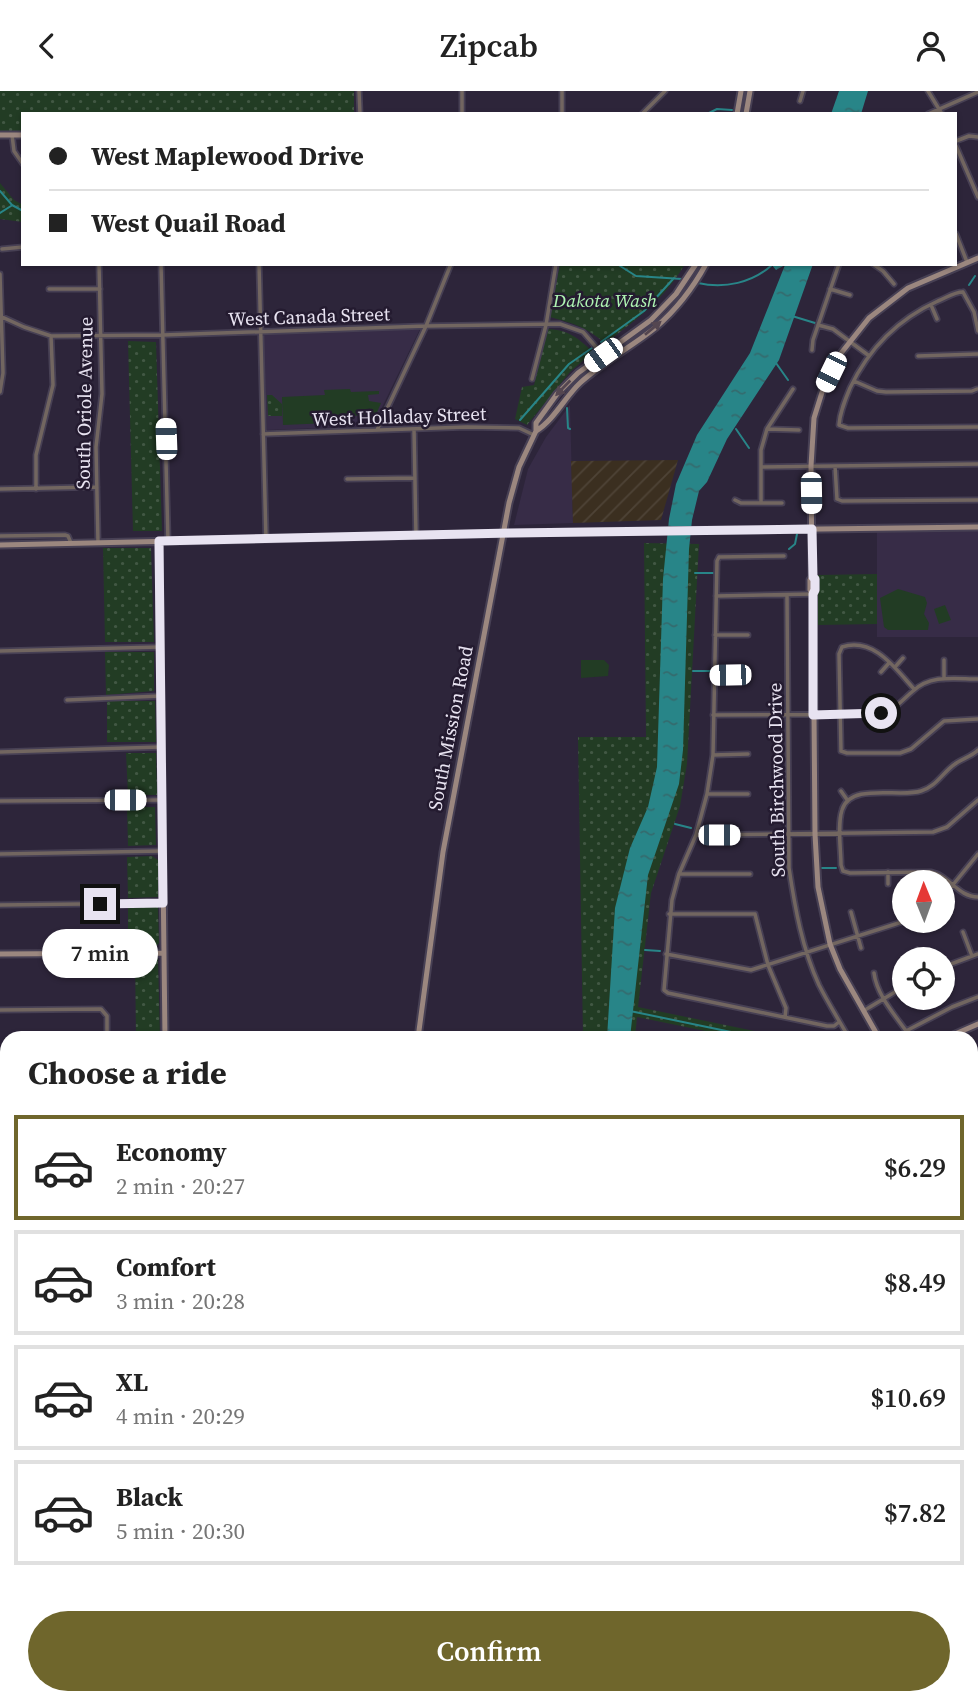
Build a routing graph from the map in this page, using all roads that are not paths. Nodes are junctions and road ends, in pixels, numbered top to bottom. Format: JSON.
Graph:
{"nodes":[{"id":1,"x":359,"y":91,"type":"edge"},
{"id":2,"x":462,"y":91,"type":"edge"},
{"id":3,"x":562,"y":91,"type":"edge"},
{"id":4,"x":666,"y":91,"type":"edge"},
{"id":5,"x":741,"y":91,"type":"edge"},
{"id":6,"x":750,"y":91,"type":"edge"},
{"id":7,"x":803,"y":91,"type":"edge"},
{"id":8,"x":928,"y":91,"type":"edge"},
{"id":9,"x":978,"y":92,"type":"edge"},
{"id":10,"x":800,"y":101,"type":"dead end"},
{"id":11,"x":941,"y":111,"type":"edge"},
{"id":12,"x":360,"y":112,"type":"edge"},
{"id":13,"x":462,"y":112,"type":"edge"},
{"id":14,"x":562,"y":112,"type":"edge"},
{"id":15,"x":644,"y":112,"type":"edge"},
{"id":16,"x":737,"y":112,"type":"edge"},
{"id":17,"x":746,"y":112,"type":"edge"},
{"id":18,"x":0,"y":135,"type":"edge"},
{"id":19,"x":12,"y":135,"type":"junction"},
{"id":20,"x":21,"y":135,"type":"edge"},
{"id":21,"x":978,"y":137,"type":"edge"},
{"id":22,"x":957,"y":142,"type":"edge"},
{"id":23,"x":957,"y":145,"type":"edge"},
{"id":24,"x":21,"y":161,"type":"edge"},
{"id":25,"x":978,"y":197,"type":"edge"},
{"id":26,"x":957,"y":237,"type":"edge"},
{"id":27,"x":21,"y":247,"type":"edge"},
{"id":28,"x":1,"y":250,"type":"edge"},
{"id":29,"x":978,"y":258,"type":"edge"},
{"id":30,"x":967,"y":262,"type":"junction"},
{"id":31,"x":99,"y":266,"type":"edge"},
{"id":32,"x":161,"y":266,"type":"edge"},
{"id":33,"x":259,"y":266,"type":"edge"},
{"id":34,"x":451,"y":266,"type":"edge"},
{"id":35,"x":556,"y":266,"type":"edge"},
{"id":36,"x":695,"y":266,"type":"edge"},
{"id":37,"x":705,"y":266,"type":"edge"},
{"id":38,"x":838,"y":266,"type":"edge"},
{"id":39,"x":876,"y":266,"type":"edge"},
{"id":40,"x":0,"y":274,"type":"edge"},
{"id":41,"x":894,"y":284,"type":"dead end"},
{"id":42,"x":49,"y":289,"type":"dead end"},
{"id":43,"x":100,"y":289,"type":"junction"},
{"id":44,"x":831,"y":289,"type":"junction"},
{"id":45,"x":850,"y":295,"type":"dead end"},
{"id":46,"x":931,"y":305,"type":"junction"},
{"id":47,"x":0,"y":316,"type":"edge"},
{"id":48,"x":937,"y":319,"type":"dead end"},
{"id":49,"x":546,"y":325,"type":"junction"},
{"id":50,"x":818,"y":325,"type":"junction"},
{"id":51,"x":426,"y":326,"type":"junction"},
{"id":52,"x":260,"y":331,"type":"junction"},
{"id":53,"x":978,"y":331,"type":"edge"},
{"id":54,"x":163,"y":335,"type":"junction"},
{"id":55,"x":51,"y":336,"type":"junction"},
{"id":56,"x":100,"y":336,"type":"junction"},
{"id":57,"x":850,"y":340,"type":"junction"},
{"id":58,"x":812,"y":350,"type":"dead end"},
{"id":59,"x":978,"y":354,"type":"edge"},
{"id":60,"x":603,"y":355,"type":"junction"},
{"id":61,"x":868,"y":355,"type":"junction"},
{"id":62,"x":918,"y":356,"type":"dead end"},
{"id":63,"x":608,"y":361,"type":"junction"},
{"id":64,"x":531,"y":379,"type":"dead end"},
{"id":65,"x":854,"y":381,"type":"junction"},
{"id":66,"x":978,"y":388,"type":"edge"},
{"id":67,"x":793,"y":389,"type":"dead end"},
{"id":68,"x":0,"y":392,"type":"edge"},
{"id":69,"x":978,"y":427,"type":"edge"},
{"id":70,"x":414,"y":429,"type":"junction"},
{"id":71,"x":767,"y":429,"type":"junction"},
{"id":72,"x":377,"y":430,"type":"junction"},
{"id":73,"x":799,"y":430,"type":"dead end"},
{"id":74,"x":535,"y":433,"type":"junction"},
{"id":75,"x":263,"y":434,"type":"junction"},
{"id":76,"x":752,"y":457,"type":"dead end"},
{"id":77,"x":761,"y":457,"type":"junction"},
{"id":78,"x":978,"y":464,"type":"edge"},
{"id":79,"x":811,"y":466,"type":"junction"},
{"id":80,"x":835,"y":466,"type":"junction"},
{"id":81,"x":761,"y":467,"type":"junction"},
{"id":82,"x":415,"y":478,"type":"junction"},
{"id":83,"x":347,"y":479,"type":"dead end"},
{"id":84,"x":97,"y":487,"type":"junction"},
{"id":85,"x":0,"y":489,"type":"edge"},
{"id":86,"x":36,"y":489,"type":"junction"},
{"id":87,"x":978,"y":499,"type":"edge"},
{"id":88,"x":735,"y":500,"type":"dead end"},
{"id":89,"x":761,"y":502,"type":"junction"},
{"id":90,"x":782,"y":503,"type":"dead end"},
{"id":91,"x":978,"y":527,"type":"edge"},
{"id":92,"x":812,"y":529,"type":"junction"},
{"id":93,"x":504,"y":533,"type":"junction"},
{"id":94,"x":416,"y":535,"type":"junction"},
{"id":95,"x":0,"y":536,"type":"edge"},
{"id":96,"x":266,"y":538,"type":"junction"},
{"id":97,"x":159,"y":541,"type":"junction"},
{"id":98,"x":168,"y":541,"type":"junction"},
{"id":99,"x":71,"y":543,"type":"junction"},
{"id":100,"x":98,"y":543,"type":"junction"},
{"id":101,"x":0,"y":544,"type":"edge"},
{"id":102,"x":783,"y":556,"type":"dead end"},
{"id":103,"x":813,"y":594,"type":"junction"},
{"id":104,"x":788,"y":595,"type":"junction"},
{"id":105,"x":716,"y":596,"type":"junction"},
{"id":106,"x":715,"y":635,"type":"junction"},
{"id":107,"x":748,"y":635,"type":"dead end"},
{"id":108,"x":160,"y":647,"type":"junction"},
{"id":109,"x":0,"y":651,"type":"edge"},
{"id":110,"x":903,"y":658,"type":"dead end"},
{"id":111,"x":944,"y":660,"type":"dead end"},
{"id":112,"x":889,"y":663,"type":"junction"},
{"id":113,"x":895,"y":668,"type":"junction"},
{"id":114,"x":881,"y":672,"type":"dead end"},
{"id":115,"x":746,"y":674,"type":"dead end"},
{"id":116,"x":714,"y":675,"type":"junction"},
{"id":117,"x":944,"y":678,"type":"junction"},
{"id":118,"x":978,"y":679,"type":"edge"},
{"id":119,"x":914,"y":689,"type":"junction"},
{"id":120,"x":160,"y":696,"type":"junction"},
{"id":121,"x":67,"y":700,"type":"dead end"},
{"id":122,"x":840,"y":714,"type":"junction"},
{"id":123,"x":713,"y":715,"type":"junction"},
{"id":124,"x":788,"y":715,"type":"junction"},
{"id":125,"x":813,"y":715,"type":"junction"},
{"id":126,"x":978,"y":719,"type":"edge"},
{"id":127,"x":160,"y":747,"type":"junction"},
{"id":128,"x":0,"y":751,"type":"edge"},
{"id":129,"x":977,"y":753,"type":"edge"},
{"id":130,"x":748,"y":754,"type":"dead end"},
{"id":131,"x":713,"y":755,"type":"junction"},
{"id":132,"x":841,"y":791,"type":"dead end"},
{"id":133,"x":707,"y":794,"type":"junction"},
{"id":134,"x":748,"y":794,"type":"dead end"},
{"id":135,"x":162,"y":800,"type":"junction"},
{"id":136,"x":978,"y":800,"type":"edge"},
{"id":137,"x":0,"y":801,"type":"edge"},
{"id":138,"x":848,"y":801,"type":"junction"},
{"id":139,"x":841,"y":833,"type":"junction"},
{"id":140,"x":789,"y":834,"type":"junction"},
{"id":141,"x":815,"y":834,"type":"junction"},
{"id":142,"x":696,"y":835,"type":"junction"},
{"id":143,"x":162,"y":851,"type":"junction"},
{"id":144,"x":0,"y":854,"type":"edge"},
{"id":145,"x":978,"y":854,"type":"edge"},
{"id":146,"x":888,"y":872,"type":"junction"},
{"id":147,"x":892,"y":872,"type":"edge"},
{"id":148,"x":679,"y":874,"type":"junction"},
{"id":149,"x":750,"y":874,"type":"dead end"},
{"id":150,"x":956,"y":881,"type":"edge"},
{"id":151,"x":888,"y":884,"type":"dead end"},
{"id":152,"x":956,"y":887,"type":"edge"},
{"id":153,"x":978,"y":897,"type":"edge"},
{"id":154,"x":163,"y":903,"type":"junction"},
{"id":155,"x":0,"y":905,"type":"edge"},
{"id":156,"x":850,"y":912,"type":"dead end"},
{"id":157,"x":669,"y":914,"type":"junction"},
{"id":158,"x":892,"y":925,"type":"edge"},
{"id":159,"x":963,"y":932,"type":"dead end"},
{"id":160,"x":858,"y":936,"type":"junction"},
{"id":161,"x":830,"y":944,"type":"junction"},
{"id":162,"x":861,"y":948,"type":"dead end"},
{"id":163,"x":807,"y":951,"type":"junction"},
{"id":164,"x":163,"y":953,"type":"junction"},
{"id":165,"x":0,"y":954,"type":"edge"},
{"id":166,"x":666,"y":954,"type":"junction"},
{"id":167,"x":978,"y":954,"type":"edge"},
{"id":168,"x":972,"y":956,"type":"junction"},
{"id":169,"x":955,"y":962,"type":"edge"},
{"id":170,"x":768,"y":965,"type":"junction"},
{"id":171,"x":874,"y":974,"type":"dead end"},
{"id":172,"x":892,"y":993,"type":"edge"},
{"id":173,"x":978,"y":997,"type":"edge"},
{"id":174,"x":884,"y":998,"type":"junction"},
{"id":175,"x":0,"y":1010,"type":"edge"},
{"id":176,"x":863,"y":1011,"type":"junction"},
{"id":177,"x":785,"y":1017,"type":"junction"},
{"id":178,"x":839,"y":1023,"type":"junction"},
{"id":179,"x":107,"y":1031,"type":"edge"},
{"id":180,"x":165,"y":1031,"type":"edge"},
{"id":181,"x":419,"y":1031,"type":"edge"},
{"id":182,"x":844,"y":1031,"type":"edge"},
{"id":183,"x":875,"y":1031,"type":"edge"},
{"id":184,"x":906,"y":1031,"type":"joint"}],
"edges":[{"from":1,"to":12,"type":"street"},
{"from":2,"to":13,"type":"street"},
{"from":3,"to":14,"type":"street"},
{"from":4,"to":15,"type":"street"},
{"from":5,"to":16,"type":"street"},
{"from":6,"to":17,"type":"street"},
{"from":7,"to":10,"type":"street"},
{"from":8,"to":11,"type":"street"},
{"from":9,"to":11,"type":"street"},
{"from":18,"to":19,"type":"street"},
{"from":19,"to":20,"type":"street"},
{"from":19,"to":24,"type":"street"},
{"from":21,"to":22,"type":"street"},
{"from":23,"to":25,"type":"street"},
{"from":26,"to":30,"type":"street"},
{"from":27,"to":28,"type":"street"},
{"from":29,"to":30,"type":"street"},
{"from":30,"to":57,"type":"street"},
{"from":31,"to":43,"type":"street","name":"South Oriole Avenue"},
{"from":32,"to":54,"type":"street"},
{"from":33,"to":52,"type":"street"},
{"from":34,"to":51,"type":"street"},
{"from":35,"to":49,"type":"street"},
{"from":36,"to":60,"type":"street","name":"South Mission Road"},
{"from":63,"to":37,"type":"street","name":"South Mission Road","one_way":true},
{"from":38,"to":44,"type":"street"},
{"from":39,"to":41,"type":"street"},
{"from":40,"to":47,"type":"street"},
{"from":42,"to":43,"type":"street"},
{"from":43,"to":56,"type":"street","name":"South Oriole Avenue"},
{"from":44,"to":45,"type":"street"},
{"from":44,"to":50,"type":"street"},
{"from":46,"to":48,"type":"street"},
{"from":46,"to":53,"type":"street"},
{"from":46,"to":61,"type":"street"},
{"from":47,"to":55,"type":"street","name":"West Canada Street"},
{"from":47,"to":68,"type":"street"},
{"from":49,"to":51,"type":"street","name":"West Canada Street"},
{"from":49,"to":60,"type":"street","name":"West Canada Street"},
{"from":49,"to":64,"type":"street"},
{"from":50,"to":57,"type":"street"},
{"from":50,"to":58,"type":"street"},
{"from":51,"to":52,"type":"street","name":"West Canada Street"},
{"from":51,"to":72,"type":"street"},
{"from":52,"to":54,"type":"street","name":"West Canada Street"},
{"from":52,"to":75,"type":"street"},
{"from":54,"to":56,"type":"street","name":"West Canada Street"},
{"from":54,"to":98,"type":"street"},
{"from":55,"to":56,"type":"street","name":"West Canada Street"},
{"from":55,"to":86,"type":"street"},
{"from":56,"to":84,"type":"street","name":"South Oriole Avenue"},
{"from":57,"to":61,"type":"street"},
{"from":57,"to":79,"type":"street"},
{"from":59,"to":62,"type":"street"},
{"from":60,"to":63,"type":"street","name":"West Canada Street"},
{"from":60,"to":74,"type":"street","name":"South Mission Road","one_way":true},
{"from":61,"to":65,"type":"street"},
{"from":63,"to":74,"type":"street","name":"South Mission Road"},
{"from":65,"to":66,"type":"street"},
{"from":65,"to":69,"type":"street"},
{"from":67,"to":71,"type":"street"},
{"from":70,"to":72,"type":"street","name":"West Holladay Street"},
{"from":70,"to":74,"type":"street","name":"West Holladay Street"},
{"from":70,"to":82,"type":"street"},
{"from":71,"to":73,"type":"street"},
{"from":71,"to":77,"type":"street"},
{"from":72,"to":75,"type":"street","name":"West Holladay Street"},
{"from":74,"to":93,"type":"street","name":"South Mission Road"},
{"from":75,"to":96,"type":"street"},
{"from":76,"to":77,"type":"street"},
{"from":77,"to":81,"type":"street"},
{"from":78,"to":80,"type":"street"},
{"from":79,"to":80,"type":"street"},
{"from":79,"to":81,"type":"street"},
{"from":79,"to":92,"type":"street"},
{"from":80,"to":87,"type":"street"},
{"from":81,"to":89,"type":"street"},
{"from":82,"to":83,"type":"street"},
{"from":82,"to":94,"type":"street"},
{"from":84,"to":86,"type":"street"},
{"from":84,"to":100,"type":"street","name":"South Oriole Avenue"},
{"from":85,"to":86,"type":"street"},
{"from":88,"to":89,"type":"street"},
{"from":89,"to":90,"type":"street"},
{"from":91,"to":92,"type":"street"},
{"from":92,"to":93,"type":"street"},
{"from":92,"to":103,"type":"street"},
{"from":93,"to":94,"type":"street"},
{"from":93,"to":181,"type":"street","name":"South Mission Road"},
{"from":94,"to":96,"type":"street"},
{"from":95,"to":99,"type":"street"},
{"from":96,"to":98,"type":"street"},
{"from":97,"to":98,"type":"street"},
{"from":97,"to":100,"type":"street"},
{"from":97,"to":108,"type":"street"},
{"from":99,"to":100,"type":"street"},
{"from":99,"to":101,"type":"street"},
{"from":102,"to":105,"type":"street"},
{"from":103,"to":104,"type":"street"},
{"from":103,"to":125,"type":"street"},
{"from":104,"to":105,"type":"street"},
{"from":104,"to":124,"type":"street","name":"South Birchwood Drive"},
{"from":105,"to":106,"type":"street"},
{"from":106,"to":107,"type":"street"},
{"from":106,"to":116,"type":"street"},
{"from":108,"to":109,"type":"street"},
{"from":108,"to":120,"type":"street"},
{"from":110,"to":113,"type":"street"},
{"from":111,"to":117,"type":"street"},
{"from":112,"to":113,"type":"street"},
{"from":112,"to":114,"type":"street"},
{"from":112,"to":122,"type":"street"},
{"from":113,"to":119,"type":"street"},
{"from":115,"to":116,"type":"street"},
{"from":116,"to":123,"type":"street"},
{"from":117,"to":118,"type":"street"},
{"from":117,"to":119,"type":"street"},
{"from":119,"to":122,"type":"street"},
{"from":120,"to":121,"type":"street"},
{"from":120,"to":127,"type":"street"},
{"from":122,"to":125,"type":"street"},
{"from":122,"to":126,"type":"street"},
{"from":123,"to":124,"type":"street"},
{"from":123,"to":131,"type":"street"},
{"from":124,"to":125,"type":"street"},
{"from":124,"to":140,"type":"street","name":"South Birchwood Drive"},
{"from":125,"to":141,"type":"street"},
{"from":127,"to":128,"type":"street"},
{"from":127,"to":135,"type":"street"},
{"from":129,"to":138,"type":"street"},
{"from":130,"to":131,"type":"street"},
{"from":131,"to":133,"type":"street"},
{"from":132,"to":138,"type":"street"},
{"from":133,"to":134,"type":"street"},
{"from":133,"to":142,"type":"street"},
{"from":135,"to":137,"type":"street"},
{"from":135,"to":143,"type":"street"},
{"from":136,"to":139,"type":"street"},
{"from":138,"to":139,"type":"street"},
{"from":139,"to":141,"type":"street"},
{"from":139,"to":146,"type":"street"},
{"from":140,"to":141,"type":"street"},
{"from":140,"to":142,"type":"street"},
{"from":140,"to":163,"type":"street","name":"South Birchwood Drive"},
{"from":141,"to":161,"type":"street"},
{"from":142,"to":148,"type":"street"},
{"from":143,"to":144,"type":"street"},
{"from":143,"to":154,"type":"street"},
{"from":145,"to":150,"type":"street"},
{"from":146,"to":147,"type":"street"},
{"from":146,"to":151,"type":"street"},
{"from":148,"to":149,"type":"street"},
{"from":148,"to":157,"type":"street"},
{"from":152,"to":153,"type":"street"},
{"from":154,"to":155,"type":"street"},
{"from":154,"to":164,"type":"street"},
{"from":156,"to":160,"type":"street"},
{"from":157,"to":166,"type":"street"},
{"from":157,"to":170,"type":"street"},
{"from":158,"to":160,"type":"street"},
{"from":159,"to":168,"type":"street"},
{"from":160,"to":161,"type":"street"},
{"from":160,"to":162,"type":"street"},
{"from":161,"to":163,"type":"street"},
{"from":161,"to":176,"type":"street"},
{"from":163,"to":170,"type":"street"},
{"from":163,"to":178,"type":"street","name":"South Birchwood Drive"},
{"from":164,"to":165,"type":"street"},
{"from":164,"to":180,"type":"street"},
{"from":166,"to":170,"type":"street"},
{"from":166,"to":177,"type":"street"},
{"from":167,"to":168,"type":"street"},
{"from":168,"to":169,"type":"street"},
{"from":170,"to":177,"type":"street"},
{"from":171,"to":174,"type":"street"},
{"from":172,"to":174,"type":"street"},
{"from":173,"to":184,"type":"street"},
{"from":174,"to":176,"type":"street"},
{"from":174,"to":184,"type":"street"},
{"from":175,"to":179,"type":"street"},
{"from":176,"to":183,"type":"street"},
{"from":177,"to":178,"type":"street"},
{"from":178,"to":182,"type":"street","name":"South Birchwood Drive"}]}
